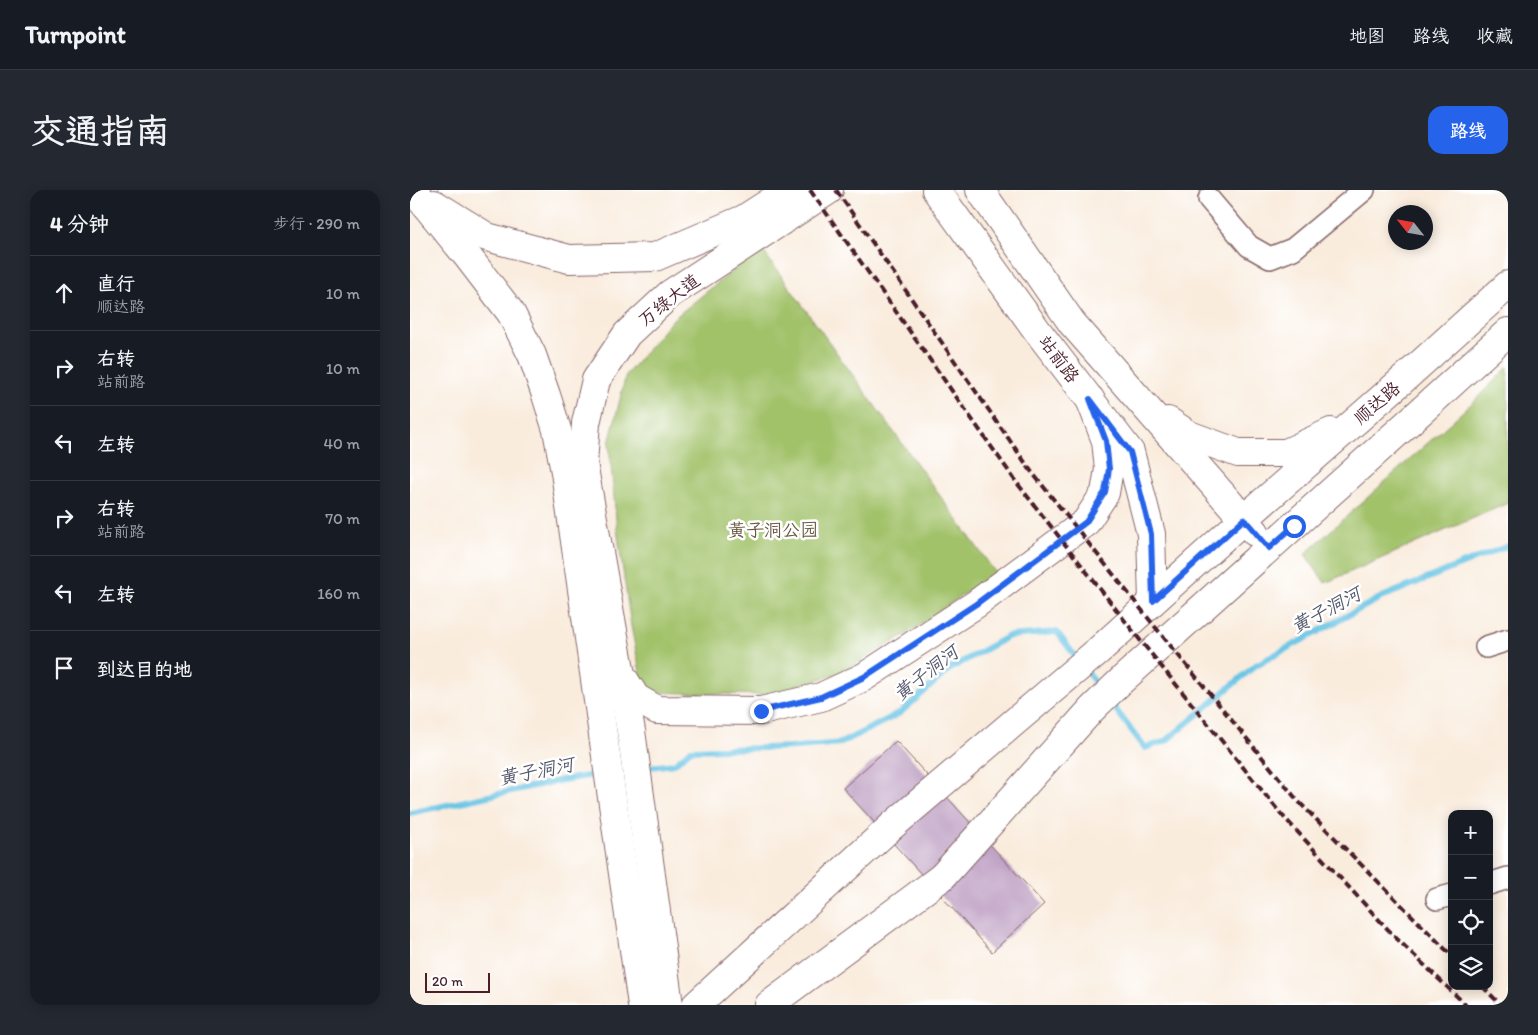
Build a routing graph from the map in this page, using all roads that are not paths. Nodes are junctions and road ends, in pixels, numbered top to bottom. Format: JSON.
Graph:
{"nodes":[{"id":1,"x":789,"y":190,"type":"edge"},
{"id":2,"x":829,"y":190,"type":"edge"},
{"id":3,"x":936,"y":190,"type":"edge"},
{"id":4,"x":980,"y":190,"type":"edge"},
{"id":5,"x":1364,"y":190,"type":"edge"},
{"id":6,"x":412,"y":191,"type":"edge"},
{"id":7,"x":1209,"y":199,"type":"dead end"},
{"id":8,"x":1508,"y":285,"type":"edge"},
{"id":9,"x":1508,"y":332,"type":"edge"},
{"id":10,"x":1090,"y":399,"type":"junction"},
{"id":11,"x":1144,"y":405,"type":"junction"},
{"id":12,"x":1359,"y":418,"type":"junction"},
{"id":13,"x":1244,"y":519,"type":"junction"},
{"id":14,"x":1269,"y":548,"type":"junction"},
{"id":15,"x":1153,"y":601,"type":"junction"},
{"id":16,"x":1508,"y":640,"type":"edge"},
{"id":17,"x":1486,"y":647,"type":"dead end"},
{"id":18,"x":620,"y":672,"type":"junction"},
{"id":19,"x":1508,"y":878,"type":"edge"},
{"id":20,"x":1493,"y":883,"type":"edge"},
{"id":21,"x":642,"y":1005,"type":"edge"},
{"id":22,"x":669,"y":1005,"type":"edge"},
{"id":23,"x":696,"y":1005,"type":"edge"},
{"id":24,"x":769,"y":1005,"type":"edge"}],
"edges":[{"from":1,"to":6,"type":"main road","name":"万绿大道"},
{"from":2,"to":18,"type":"main road","name":"万绿大道"},
{"from":3,"to":10,"type":"main road","name":"站前路"},
{"from":4,"to":11,"type":"main road","name":"站前路"},
{"from":5,"to":7,"type":"street"},
{"from":6,"to":21,"type":"main road"},
{"from":8,"to":12,"type":"main road","name":"顺达路"},
{"from":9,"to":14,"type":"main road","name":"顺达路"},
{"from":10,"to":15,"type":"main road","name":"站前路"},
{"from":10,"to":18,"type":"main road"},
{"from":11,"to":12,"type":"main road"},
{"from":11,"to":13,"type":"main road","name":"站前路"},
{"from":12,"to":13,"type":"main road","name":"顺达路"},
{"from":13,"to":14,"type":"main road","name":"站前路"},
{"from":13,"to":15,"type":"main road","name":"顺达路"},
{"from":14,"to":24,"type":"main road","name":"顺达路"},
{"from":15,"to":23,"type":"main road","name":"顺达路"},
{"from":16,"to":17,"type":"street"},
{"from":18,"to":22,"type":"main road","name":"万绿大道"},
{"from":19,"to":20,"type":"street"}]}
